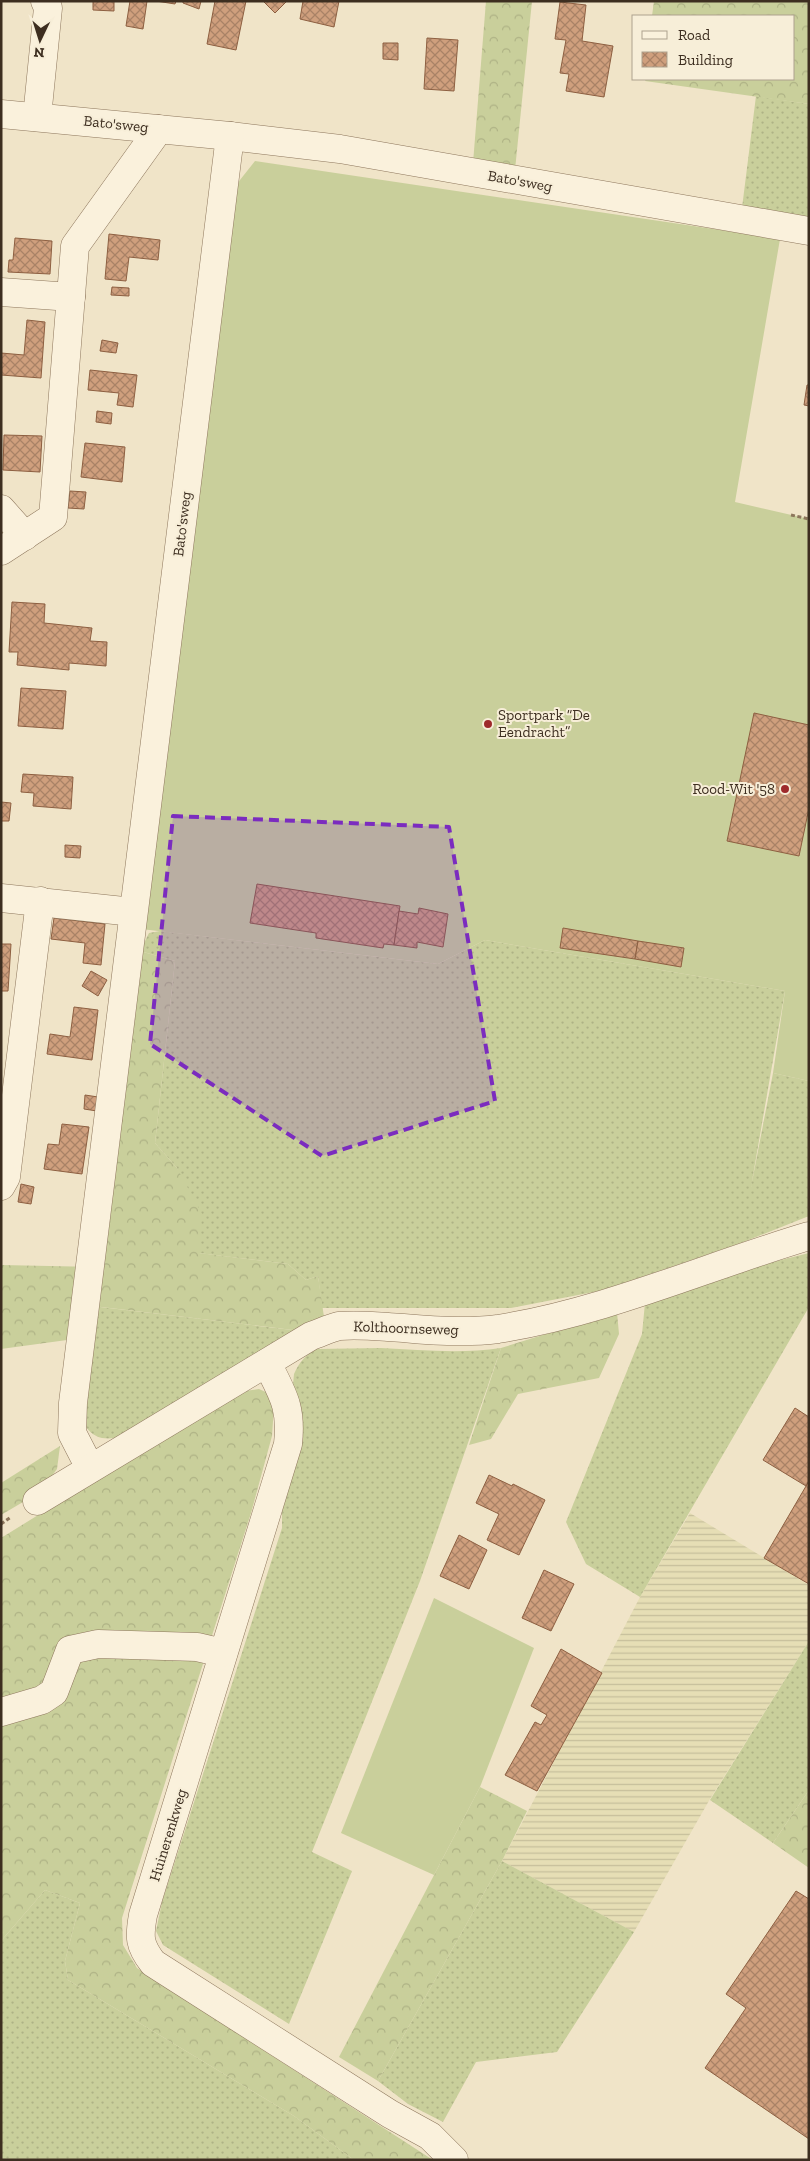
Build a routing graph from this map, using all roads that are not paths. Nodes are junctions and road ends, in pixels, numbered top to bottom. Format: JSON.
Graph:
{"nodes":[{"id":1,"x":45,"y":1,"type":"edge"},
{"id":2,"x":1,"y":114,"type":"edge"},
{"id":3,"x":37,"y":117,"type":"junction"},
{"id":4,"x":159,"y":129,"type":"junction"},
{"id":5,"x":230,"y":136,"type":"junction"},
{"id":6,"x":809,"y":231,"type":"edge"},
{"id":7,"x":1,"y":292,"type":"edge"},
{"id":8,"x":71,"y":297,"type":"junction"},
{"id":9,"x":1,"y":509,"type":"edge"},
{"id":10,"x":25,"y":536,"type":"junction"},
{"id":11,"x":1,"y":551,"type":"edge"},
{"id":12,"x":1,"y":898,"type":"edge"},
{"id":13,"x":40,"y":902,"type":"junction"},
{"id":14,"x":133,"y":912,"type":"junction"},
{"id":15,"x":1,"y":1186,"type":"edge"},
{"id":16,"x":809,"y":1236,"type":"edge"},
{"id":17,"x":267,"y":1363,"type":"junction"},
{"id":18,"x":90,"y":1468,"type":"junction"},
{"id":19,"x":37,"y":1501,"type":"dead end"},
{"id":20,"x":223,"y":1654,"type":"junction"},
{"id":21,"x":1,"y":1712,"type":"edge"},
{"id":22,"x":454,"y":2160,"type":"edge"}],
"edges":[{"from":1,"to":3,"type":"street"},
{"from":2,"to":3,"type":"street","name":"Bato'sweg"},
{"from":3,"to":4,"type":"street","name":"Bato'sweg"},
{"from":4,"to":5,"type":"street","name":"Bato'sweg"},
{"from":4,"to":8,"type":"street"},
{"from":5,"to":6,"type":"street","name":"Bato'sweg"},
{"from":5,"to":14,"type":"street","name":"Bato'sweg"},
{"from":7,"to":8,"type":"street"},
{"from":8,"to":10,"type":"street"},
{"from":9,"to":10,"type":"street"},
{"from":10,"to":11,"type":"street"},
{"from":12,"to":13,"type":"street"},
{"from":13,"to":14,"type":"street"},
{"from":13,"to":15,"type":"street"},
{"from":14,"to":18,"type":"street","name":"Bato'sweg"},
{"from":16,"to":17,"type":"street","name":"Kolthoornseweg"},
{"from":17,"to":18,"type":"street","name":"Kolthoornseweg"},
{"from":17,"to":20,"type":"street","name":"Huinerenkweg"},
{"from":18,"to":19,"type":"street","name":"Kolthoornseweg"},
{"from":20,"to":21,"type":"street"},
{"from":20,"to":22,"type":"street","name":"Huinerenkweg"}]}
